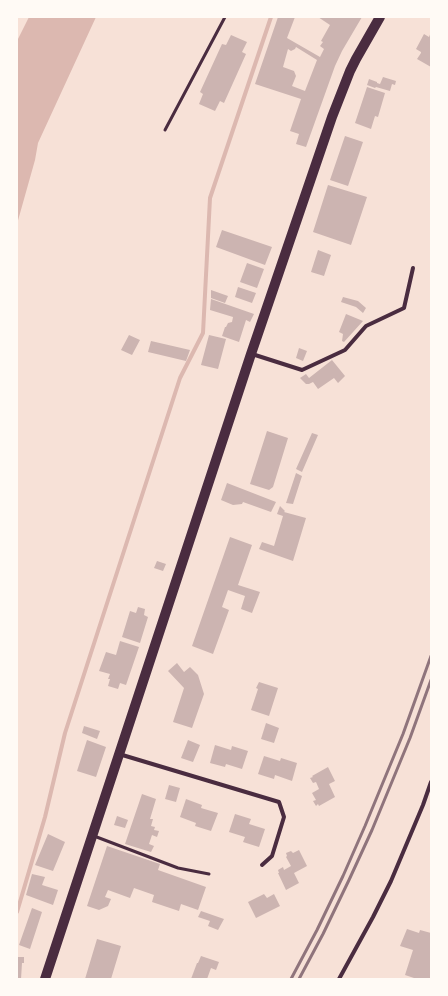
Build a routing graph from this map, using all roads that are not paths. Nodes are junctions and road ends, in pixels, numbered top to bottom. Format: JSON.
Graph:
{"nodes":[{"id":1,"x":225,"y":17,"type":"edge"},
{"id":2,"x":380,"y":17,"type":"edge"},
{"id":3,"x":165,"y":130,"type":"dead end"},
{"id":4,"x":413,"y":268,"type":"dead end"},
{"id":5,"x":251,"y":354,"type":"junction"},
{"id":6,"x":119,"y":754,"type":"junction"},
{"id":7,"x":431,"y":782,"type":"edge"},
{"id":8,"x":93,"y":835,"type":"junction"},
{"id":9,"x":262,"y":865,"type":"dead end"},
{"id":10,"x":210,"y":874,"type":"dead end"},
{"id":11,"x":45,"y":979,"type":"edge"},
{"id":12,"x":339,"y":979,"type":"edge"}],
"edges":[{"from":1,"to":3,"type":"lane"},
{"from":2,"to":5,"type":"main road"},
{"from":4,"to":5,"type":"street"},
{"from":5,"to":6,"type":"main road"},
{"from":6,"to":8,"type":"main road"},
{"from":6,"to":9,"type":"street"},
{"from":7,"to":12,"type":"street"},
{"from":8,"to":10,"type":"lane"},
{"from":8,"to":11,"type":"main road"}]}
